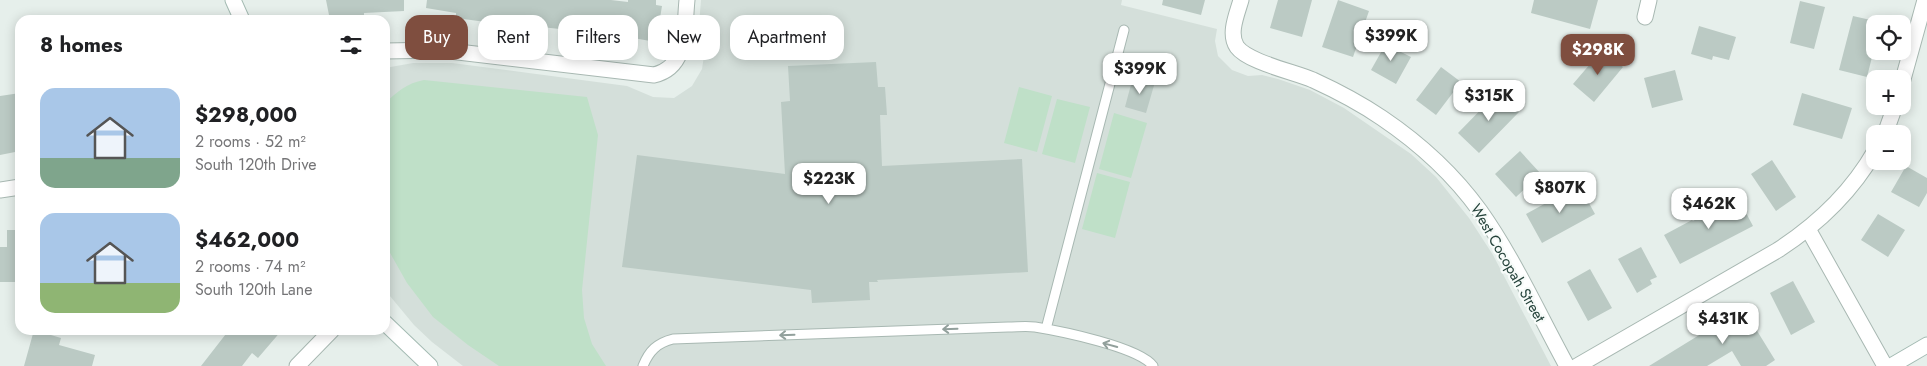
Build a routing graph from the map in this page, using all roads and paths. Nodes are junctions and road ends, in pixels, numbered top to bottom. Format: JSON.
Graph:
{"nodes":[{"id":1,"x":233,"y":0,"type":"edge"},
{"id":2,"x":687,"y":0,"type":"edge"},
{"id":3,"x":1240,"y":0,"type":"edge"},
{"id":4,"x":1649,"y":0,"type":"edge"},
{"id":5,"x":1925,"y":0,"type":"edge"},
{"id":6,"x":240,"y":15,"type":"edge"},
{"id":7,"x":1645,"y":17,"type":"dead end"},
{"id":8,"x":1124,"y":30,"type":"dead end"},
{"id":9,"x":390,"y":51,"type":"edge"},
{"id":10,"x":1906,"y":70,"type":"edge"},
{"id":11,"x":1866,"y":164,"type":"edge"},
{"id":12,"x":15,"y":188,"type":"edge"},
{"id":13,"x":0,"y":190,"type":"edge"},
{"id":14,"x":1808,"y":229,"type":"junction"},
{"id":15,"x":390,"y":328,"type":"edge"},
{"id":16,"x":1046,"y":329,"type":"junction"},
{"id":17,"x":327,"y":335,"type":"edge"},
{"id":18,"x":1927,"y":345,"type":"edge"},
{"id":19,"x":297,"y":366,"type":"edge"},
{"id":20,"x":430,"y":366,"type":"edge"},
{"id":21,"x":643,"y":366,"type":"edge"},
{"id":22,"x":1153,"y":366,"type":"edge"},
{"id":23,"x":1567,"y":366,"type":"edge"},
{"id":24,"x":1577,"y":366,"type":"edge"},
{"id":25,"x":1886,"y":366,"type":"edge"},
{"id":26,"x":1891,"y":366,"type":"edge"}],
"edges":[{"from":1,"to":6,"type":"street"},
{"from":2,"to":9,"type":"street"},
{"from":3,"to":23,"type":"street","name":"West Cocopah Street"},
{"from":4,"to":7,"type":"street"},
{"from":5,"to":10,"type":"street"},
{"from":8,"to":16,"type":"lane"},
{"from":11,"to":14,"type":"street"},
{"from":12,"to":13,"type":"street"},
{"from":14,"to":24,"type":"street"},
{"from":14,"to":25,"type":"street"},
{"from":15,"to":20,"type":"street"},
{"from":16,"to":21,"type":"lane","one_way":true},
{"from":22,"to":16,"type":"lane","one_way":true},
{"from":17,"to":19,"type":"street"},
{"from":18,"to":26,"type":"street"}]}
